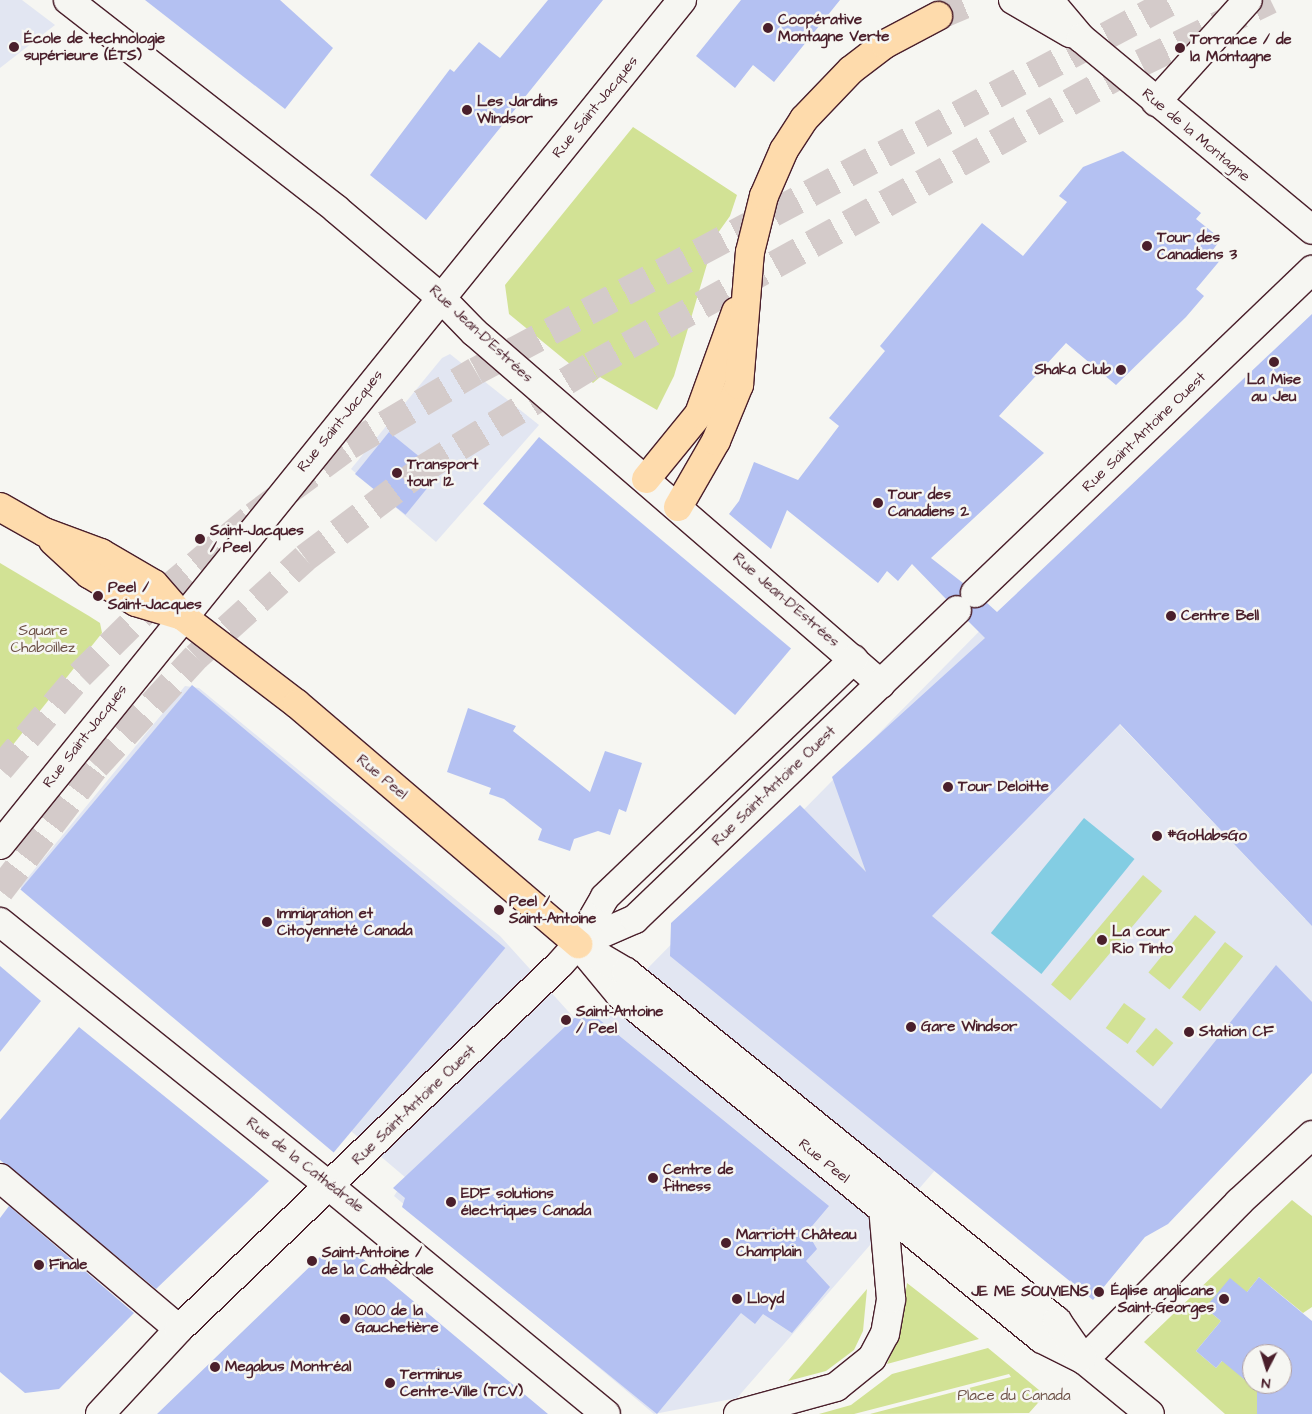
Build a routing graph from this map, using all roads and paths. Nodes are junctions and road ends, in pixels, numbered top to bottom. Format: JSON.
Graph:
{"nodes":[{"id":1,"x":68,"y":0,"type":"edge"},
{"id":2,"x":682,"y":0,"type":"edge"},
{"id":3,"x":1013,"y":0,"type":"edge"},
{"id":4,"x":1049,"y":0,"type":"edge"},
{"id":5,"x":1248,"y":0,"type":"edge"},
{"id":6,"x":938,"y":16,"type":"tunnel mouth"},
{"id":7,"x":1081,"y":38,"type":"junction"},
{"id":8,"x":1156,"y":102,"type":"junction"},
{"id":9,"x":1312,"y":230,"type":"edge"},
{"id":10,"x":1312,"y":270,"type":"edge"},
{"id":11,"x":744,"y":287,"type":"junction"},
{"id":12,"x":440,"y":297,"type":"junction"},
{"id":13,"x":646,"y":479,"type":"junction"},
{"id":14,"x":678,"y":507,"type":"junction"},
{"id":15,"x":0,"y":508,"type":"edge"},
{"id":16,"x":182,"y":616,"type":"junction"},
{"id":17,"x":854,"y":659,"type":"junction"},
{"id":18,"x":881,"y":684,"type":"junction"},
{"id":19,"x":0,"y":845,"type":"edge"},
{"id":20,"x":0,"y":922,"type":"edge"},
{"id":21,"x":578,"y":944,"type":"junction"},
{"id":22,"x":1306,"y":1152,"type":"edge"},
{"id":23,"x":0,"y":1178,"type":"edge"},
{"id":24,"x":328,"y":1185,"type":"junction"},
{"id":25,"x":883,"y":1208,"type":"junction"},
{"id":26,"x":179,"y":1329,"type":"junction"},
{"id":27,"x":1084,"y":1360,"type":"junction"},
{"id":28,"x":100,"y":1414,"type":"edge"},
{"id":29,"x":606,"y":1414,"type":"edge"},
{"id":30,"x":738,"y":1414,"type":"edge"},
{"id":31,"x":1150,"y":1414,"type":"edge"}],
"edges":[{"from":1,"to":12,"type":"main road","name":"Rue Jean-D'Estrées"},
{"from":2,"to":12,"type":"main road","name":"Rue Saint-Jacques"},
{"from":3,"to":7,"type":"main road","name":"Rue de la Montagne"},
{"from":4,"to":7,"type":"main road","name":"Rue de la Montagne"},
{"from":5,"to":8,"type":"main road"},
{"from":6,"to":11,"type":"main road"},
{"from":7,"to":8,"type":"main road","name":"Rue de la Montagne"},
{"from":8,"to":9,"type":"main road","name":"Rue de la Montagne"},
{"from":10,"to":18,"type":"main road","name":"Rue Saint-Antoine Ouest"},
{"from":11,"to":13,"type":"main road"},
{"from":11,"to":14,"type":"main road"},
{"from":12,"to":13,"type":"main road","name":"Rue Jean-D'Estrées"},
{"from":12,"to":16,"type":"main road","name":"Rue Saint-Jacques"},
{"from":13,"to":14,"type":"main road","name":"Rue Jean-D'Estrées"},
{"from":14,"to":17,"type":"main road","name":"Rue Jean-D'Estrées"},
{"from":15,"to":16,"type":"main road","name":"Rue Peel"},
{"from":16,"to":19,"type":"main road","name":"Rue Saint-Jacques"},
{"from":16,"to":21,"type":"main road","name":"Rue Peel"},
{"from":17,"to":18,"type":"main road","name":"Rue Jean-D'Estrées"},
{"from":17,"to":21,"type":"main road","name":"Rue Saint-Antoine Ouest"},
{"from":18,"to":21,"type":"main road","name":"Rue Saint-Antoine Ouest"},
{"from":20,"to":24,"type":"main road","name":"Rue de la Cathédrale"},
{"from":21,"to":24,"type":"main road","name":"Rue Saint-Antoine Ouest"},
{"from":21,"to":25,"type":"main road","name":"Rue Peel"},
{"from":21,"to":27,"type":"main road","name":"Rue Peel"},
{"from":22,"to":27,"type":"main road"},
{"from":23,"to":26,"type":"main road"},
{"from":24,"to":26,"type":"main road","name":"Rue Saint-Antoine Ouest"},
{"from":24,"to":29,"type":"main road","name":"Rue de la Cathédrale"},
{"from":25,"to":27,"type":"main road","name":"Rue Peel"},
{"from":25,"to":30,"type":"main road"},
{"from":26,"to":28,"type":"main road","name":"Rue Saint-Antoine Ouest"},
{"from":27,"to":31,"type":"main road","name":"Rue Peel"}]}
